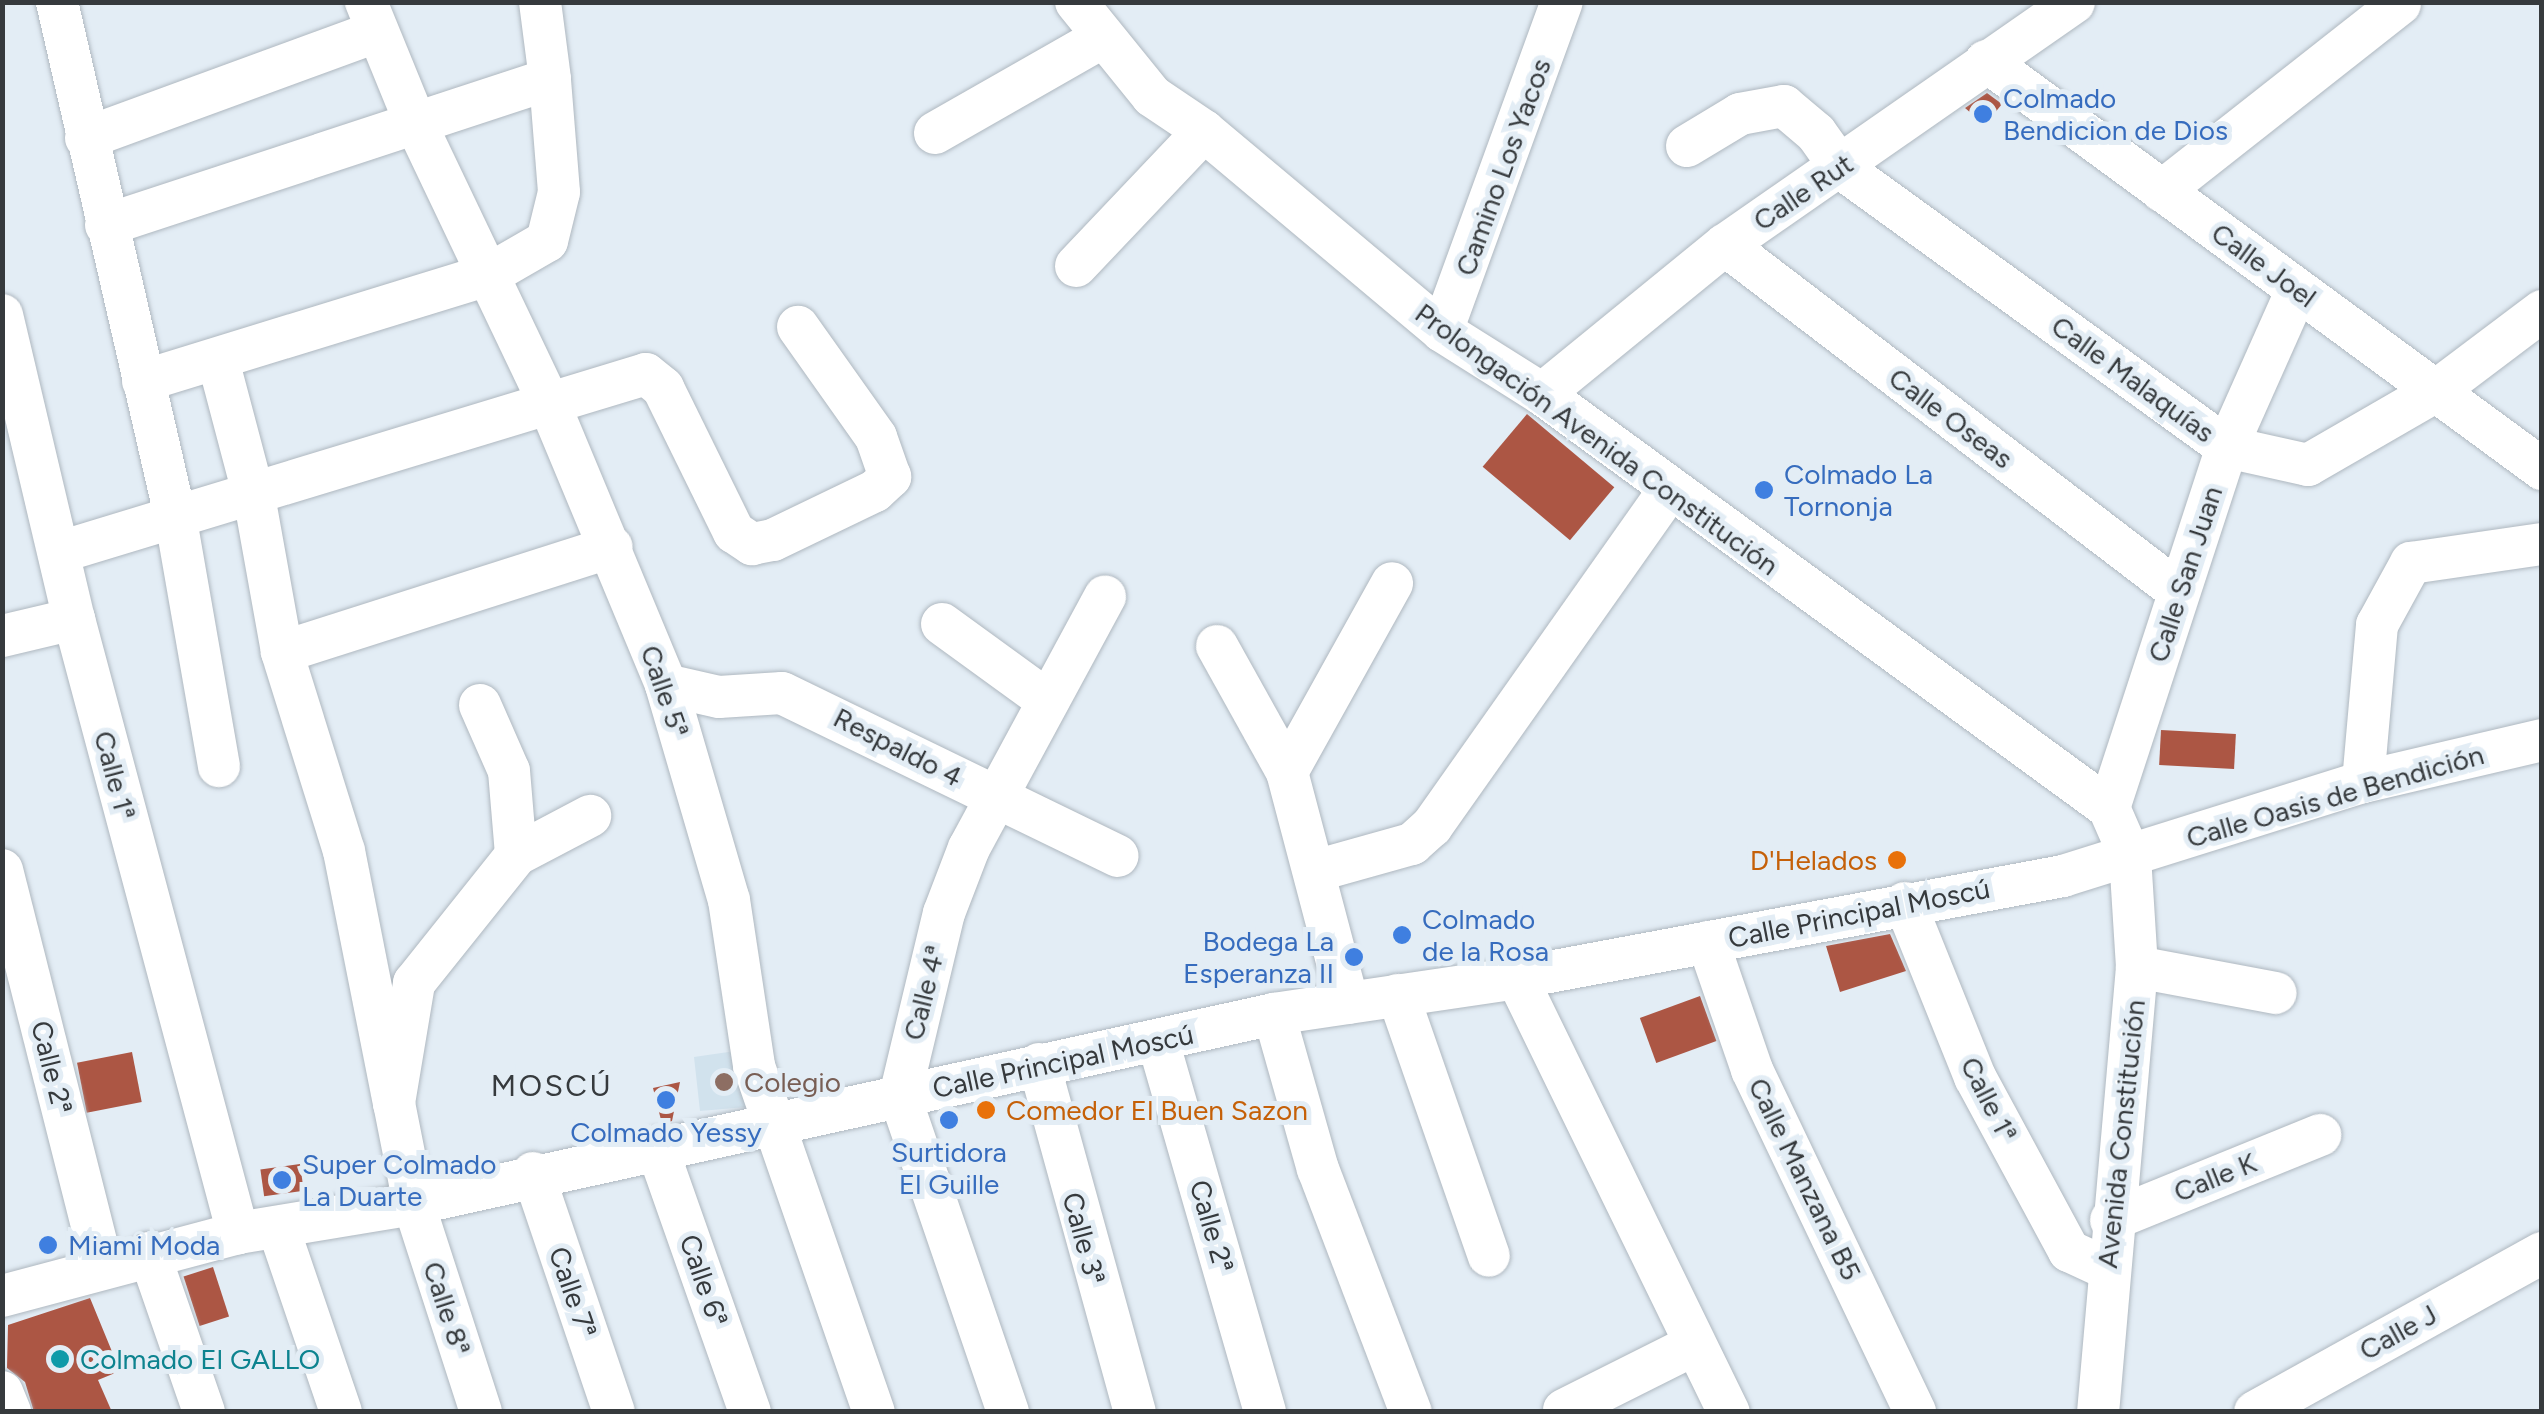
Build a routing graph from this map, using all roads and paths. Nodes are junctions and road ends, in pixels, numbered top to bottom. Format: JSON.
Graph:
{"nodes":[{"id":1,"x":57,"y":2,"type":"edge"},
{"id":2,"x":540,"y":2,"type":"edge"},
{"id":3,"x":1076,"y":2,"type":"edge"},
{"id":4,"x":1562,"y":2,"type":"edge"},
{"id":5,"x":2074,"y":2,"type":"edge"},
{"id":6,"x":2400,"y":4,"type":"edge"},
{"id":7,"x":371,"y":17,"type":"edge"},
{"id":8,"x":1103,"y":37,"type":"junction"},
{"id":9,"x":1986,"y":61,"type":"junction"},
{"id":10,"x":550,"y":80,"type":"junction"},
{"id":11,"x":415,"y":122,"type":"junction"},
{"id":12,"x":1204,"y":131,"type":"junction"},
{"id":13,"x":935,"y":133,"type":"dead end"},
{"id":14,"x":86,"y":138,"type":"junction"},
{"id":15,"x":1687,"y":146,"type":"dead end"},
{"id":16,"x":1841,"y":168,"type":"junction"},
{"id":17,"x":2162,"y":190,"type":"junction"},
{"id":18,"x":106,"y":225,"type":"junction"},
{"id":19,"x":1725,"y":246,"type":"junction"},
{"id":20,"x":1076,"y":266,"type":"dead end"},
{"id":21,"x":488,"y":275,"type":"junction"},
{"id":22,"x":2297,"y":290,"type":"junction"},
{"id":23,"x":2542,"y":310,"type":"edge"},
{"id":24,"x":2,"y":315,"type":"edge"},
{"id":25,"x":798,"y":326,"type":"dead end"},
{"id":26,"x":1442,"y":331,"type":"junction"},
{"id":27,"x":218,"y":360,"type":"junction"},
{"id":28,"x":143,"y":381,"type":"junction"},
{"id":29,"x":2436,"y":391,"type":"junction"},
{"id":30,"x":1542,"y":394,"type":"junction"},
{"id":31,"x":551,"y":408,"type":"junction"},
{"id":32,"x":2227,"y":447,"type":"junction"},
{"id":33,"x":2542,"y":469,"type":"edge"},
{"id":34,"x":1668,"y":490,"type":"junction"},
{"id":35,"x":254,"y":496,"type":"junction"},
{"id":36,"x":176,"y":520,"type":"junction"},
{"id":37,"x":2542,"y":544,"type":"edge"},
{"id":38,"x":612,"y":547,"type":"junction"},
{"id":39,"x":60,"y":552,"type":"junction"},
{"id":40,"x":1392,"y":583,"type":"dead end"},
{"id":41,"x":2178,"y":591,"type":"junction"},
{"id":42,"x":1105,"y":596,"type":"dead end"},
{"id":43,"x":74,"y":619,"type":"junction"},
{"id":44,"x":942,"y":624,"type":"dead end"},
{"id":45,"x":2,"y":636,"type":"edge"},
{"id":46,"x":1216,"y":646,"type":"dead end"},
{"id":47,"x":282,"y":652,"type":"junction"},
{"id":48,"x":666,"y":685,"type":"junction"},
{"id":49,"x":1048,"y":700,"type":"junction"},
{"id":50,"x":480,"y":704,"type":"dead end"},
{"id":51,"x":2542,"y":740,"type":"edge"},
{"id":52,"x":219,"y":766,"type":"dead end"},
{"id":53,"x":1287,"y":772,"type":"junction"},
{"id":54,"x":2363,"y":782,"type":"junction"},
{"id":55,"x":993,"y":796,"type":"junction"},
{"id":56,"x":2108,"y":808,"type":"junction"},
{"id":57,"x":590,"y":816,"type":"dead end"},
{"id":58,"x":516,"y":856,"type":"junction"},
{"id":59,"x":1118,"y":856,"type":"dead end"},
{"id":60,"x":2130,"y":856,"type":"junction"},
{"id":61,"x":2,"y":870,"type":"edge"},
{"id":62,"x":1315,"y":871,"type":"junction"},
{"id":63,"x":1905,"y":902,"type":"junction"},
{"id":64,"x":1708,"y":942,"type":"junction"},
{"id":65,"x":2137,"y":966,"type":"junction"},
{"id":66,"x":1517,"y":978,"type":"junction"},
{"id":67,"x":2276,"y":993,"type":"dead end"},
{"id":68,"x":1398,"y":995,"type":"junction"},
{"id":69,"x":1348,"y":1003,"type":"junction"},
{"id":70,"x":1274,"y":1014,"type":"junction"},
{"id":71,"x":1158,"y":1040,"type":"junction"},
{"id":72,"x":1039,"y":1064,"type":"junction"},
{"id":73,"x":900,"y":1096,"type":"junction"},
{"id":74,"x":394,"y":1103,"type":"junction"},
{"id":75,"x":772,"y":1120,"type":"junction"},
{"id":76,"x":2320,"y":1135,"type":"dead end"},
{"id":77,"x":658,"y":1148,"type":"junction"},
{"id":78,"x":533,"y":1173,"type":"junction"},
{"id":79,"x":414,"y":1204,"type":"junction"},
{"id":80,"x":2111,"y":1220,"type":"junction"},
{"id":81,"x":258,"y":1230,"type":"junction"},
{"id":82,"x":2542,"y":1253,"type":"edge"},
{"id":83,"x":149,"y":1254,"type":"junction"},
{"id":84,"x":1489,"y":1256,"type":"dead end"},
{"id":85,"x":102,"y":1264,"type":"junction"},
{"id":86,"x":2106,"y":1268,"type":"junction"},
{"id":87,"x":2,"y":1296,"type":"edge"},
{"id":88,"x":1694,"y":1345,"type":"junction"},
{"id":89,"x":2,"y":1392,"type":"edge"},
{"id":90,"x":1564,"y":1410,"type":"edge"},
{"id":91,"x":10,"y":1412,"type":"edge"},
{"id":92,"x":204,"y":1412,"type":"edge"},
{"id":93,"x":341,"y":1412,"type":"edge"},
{"id":94,"x":481,"y":1412,"type":"edge"},
{"id":95,"x":614,"y":1412,"type":"edge"},
{"id":96,"x":750,"y":1412,"type":"edge"},
{"id":97,"x":874,"y":1412,"type":"edge"},
{"id":98,"x":1008,"y":1412,"type":"edge"},
{"id":99,"x":1135,"y":1412,"type":"edge"},
{"id":100,"x":1265,"y":1412,"type":"edge"},
{"id":101,"x":1411,"y":1412,"type":"edge"},
{"id":102,"x":1728,"y":1412,"type":"edge"},
{"id":103,"x":1916,"y":1412,"type":"edge"},
{"id":104,"x":2098,"y":1412,"type":"edge"},
{"id":105,"x":2255,"y":1412,"type":"edge"}],
"edges":[{"from":1,"to":14,"type":"street"},
{"from":2,"to":10,"type":"street"},
{"from":3,"to":8,"type":"street","name":"Prolongación Avenida Constitución"},
{"from":4,"to":26,"type":"street","name":"Camino Los Yacos"},
{"from":5,"to":9,"type":"street","name":"Calle Rut"},
{"from":6,"to":17,"type":"street"},
{"from":7,"to":11,"type":"street","name":"Calle 5ª"},
{"from":7,"to":14,"type":"street"},
{"from":8,"to":12,"type":"street","name":"Prolongación Avenida Constitución"},
{"from":8,"to":13,"type":"street"},
{"from":9,"to":16,"type":"street","name":"Calle Rut"},
{"from":9,"to":17,"type":"street","name":"Calle Joel"},
{"from":10,"to":11,"type":"street"},
{"from":10,"to":21,"type":"street"},
{"from":11,"to":18,"type":"street"},
{"from":11,"to":21,"type":"street","name":"Calle 5ª"},
{"from":12,"to":20,"type":"street"},
{"from":12,"to":26,"type":"street","name":"Prolongación Avenida Constitución"},
{"from":14,"to":18,"type":"street"},
{"from":15,"to":16,"type":"street","name":"Calle Malaquías"},
{"from":16,"to":19,"type":"street","name":"Calle Rut"},
{"from":16,"to":32,"type":"street","name":"Calle Malaquías"},
{"from":17,"to":22,"type":"street","name":"Calle Joel"},
{"from":18,"to":28,"type":"street"},
{"from":19,"to":30,"type":"street","name":"Calle Rut"},
{"from":19,"to":41,"type":"street","name":"Calle Oseas"},
{"from":21,"to":27,"type":"street"},
{"from":21,"to":31,"type":"street","name":"Calle 5ª"},
{"from":22,"to":29,"type":"street","name":"Calle Joel"},
{"from":22,"to":32,"type":"street","name":"Calle San Juan"},
{"from":23,"to":29,"type":"street","name":"Calle Malaquías"},
{"from":24,"to":39,"type":"street","name":"Calle 1ª"},
{"from":25,"to":31,"type":"street"},
{"from":26,"to":30,"type":"street","name":"Prolongación Avenida Constitución"},
{"from":27,"to":28,"type":"street"},
{"from":27,"to":35,"type":"street","name":"Calle 8ª"},
{"from":28,"to":36,"type":"street"},
{"from":29,"to":32,"type":"street","name":"Calle Malaquías"},
{"from":29,"to":33,"type":"street","name":"Calle Joel"},
{"from":30,"to":34,"type":"street","name":"Prolongación Avenida Constitución"},
{"from":31,"to":35,"type":"street"},
{"from":31,"to":38,"type":"street","name":"Calle 5ª"},
{"from":32,"to":41,"type":"street","name":"Calle San Juan"},
{"from":34,"to":56,"type":"street","name":"Prolongación Avenida Constitución"},
{"from":34,"to":62,"type":"street"},
{"from":35,"to":36,"type":"street"},
{"from":35,"to":47,"type":"street","name":"Calle 8ª"},
{"from":36,"to":39,"type":"street"},
{"from":36,"to":52,"type":"street"},
{"from":37,"to":54,"type":"street"},
{"from":38,"to":47,"type":"street"},
{"from":38,"to":48,"type":"street","name":"Calle 5ª"},
{"from":39,"to":43,"type":"street","name":"Calle 1ª"},
{"from":40,"to":53,"type":"street"},
{"from":41,"to":56,"type":"street","name":"Calle San Juan"},
{"from":42,"to":49,"type":"street","name":"Calle 4ª"},
{"from":43,"to":45,"type":"street"},
{"from":43,"to":81,"type":"street","name":"Calle 1ª"},
{"from":44,"to":49,"type":"street"},
{"from":46,"to":53,"type":"street"},
{"from":47,"to":74,"type":"street","name":"Calle 8ª"},
{"from":48,"to":55,"type":"street","name":"Respaldo 4"},
{"from":48,"to":75,"type":"street","name":"Calle 5ª"},
{"from":49,"to":55,"type":"street","name":"Calle 4ª"},
{"from":50,"to":58,"type":"street"},
{"from":51,"to":54,"type":"street","name":"Calle Oasis de Bendición"},
{"from":53,"to":62,"type":"street"},
{"from":54,"to":60,"type":"street","name":"Calle Oasis de Bendición"},
{"from":55,"to":59,"type":"street","name":"Respaldo 4"},
{"from":55,"to":73,"type":"street","name":"Calle 4ª"},
{"from":56,"to":60,"type":"street","name":"Prolongación Avenida Constitución"},
{"from":57,"to":58,"type":"street"},
{"from":58,"to":74,"type":"street"},
{"from":60,"to":63,"type":"street","name":"Calle Principal Moscú"},
{"from":60,"to":65,"type":"street","name":"Avenida Constitución"},
{"from":61,"to":85,"type":"street","name":"Calle 2ª"},
{"from":62,"to":69,"type":"street"},
{"from":63,"to":64,"type":"street","name":"Calle Principal Moscú"},
{"from":63,"to":86,"type":"street","name":"Calle 1ª"},
{"from":64,"to":66,"type":"street","name":"Calle Principal Moscú"},
{"from":64,"to":103,"type":"street","name":"Calle Manzana B5"},
{"from":65,"to":67,"type":"street"},
{"from":65,"to":80,"type":"street","name":"Avenida Constitución"},
{"from":66,"to":68,"type":"street","name":"Calle Principal Moscú"},
{"from":66,"to":88,"type":"street"},
{"from":68,"to":69,"type":"street","name":"Calle Principal Moscú"},
{"from":68,"to":84,"type":"street"},
{"from":69,"to":70,"type":"street","name":"Calle Principal Moscú"},
{"from":70,"to":71,"type":"street","name":"Calle Principal Moscú"},
{"from":70,"to":101,"type":"street"},
{"from":71,"to":72,"type":"street","name":"Calle Principal Moscú"},
{"from":71,"to":100,"type":"street","name":"Calle 2ª"},
{"from":72,"to":73,"type":"street","name":"Calle Principal Moscú"},
{"from":72,"to":99,"type":"street","name":"Calle 3ª"},
{"from":73,"to":75,"type":"street","name":"Calle Principal Moscú"},
{"from":73,"to":98,"type":"street"},
{"from":74,"to":79,"type":"street","name":"Calle 8ª"},
{"from":75,"to":77,"type":"street","name":"Calle Principal Moscú"},
{"from":75,"to":97,"type":"street","name":"Calle 5ª"},
{"from":76,"to":80,"type":"street","name":"Calle K"},
{"from":77,"to":78,"type":"street","name":"Calle Principal Moscú"},
{"from":77,"to":96,"type":"street","name":"Calle 6ª"},
{"from":78,"to":79,"type":"street","name":"Calle Principal Moscú"},
{"from":78,"to":95,"type":"street","name":"Calle 7ª"},
{"from":79,"to":81,"type":"street","name":"Calle Principal Moscú"},
{"from":79,"to":94,"type":"street","name":"Calle 8ª"},
{"from":80,"to":86,"type":"street","name":"Avenida Constitución"},
{"from":81,"to":83,"type":"street","name":"Calle Principal Moscú"},
{"from":81,"to":93,"type":"street","name":"Calle 1ª"},
{"from":82,"to":105,"type":"street","name":"Calle J"},
{"from":83,"to":85,"type":"street","name":"Calle Principal Moscú"},
{"from":83,"to":92,"type":"street"},
{"from":85,"to":87,"type":"street","name":"Calle Principal Moscú"},
{"from":86,"to":104,"type":"street","name":"Avenida Constitución"},
{"from":88,"to":90,"type":"street"},
{"from":88,"to":102,"type":"street"},
{"from":89,"to":91,"type":"street"}]}
